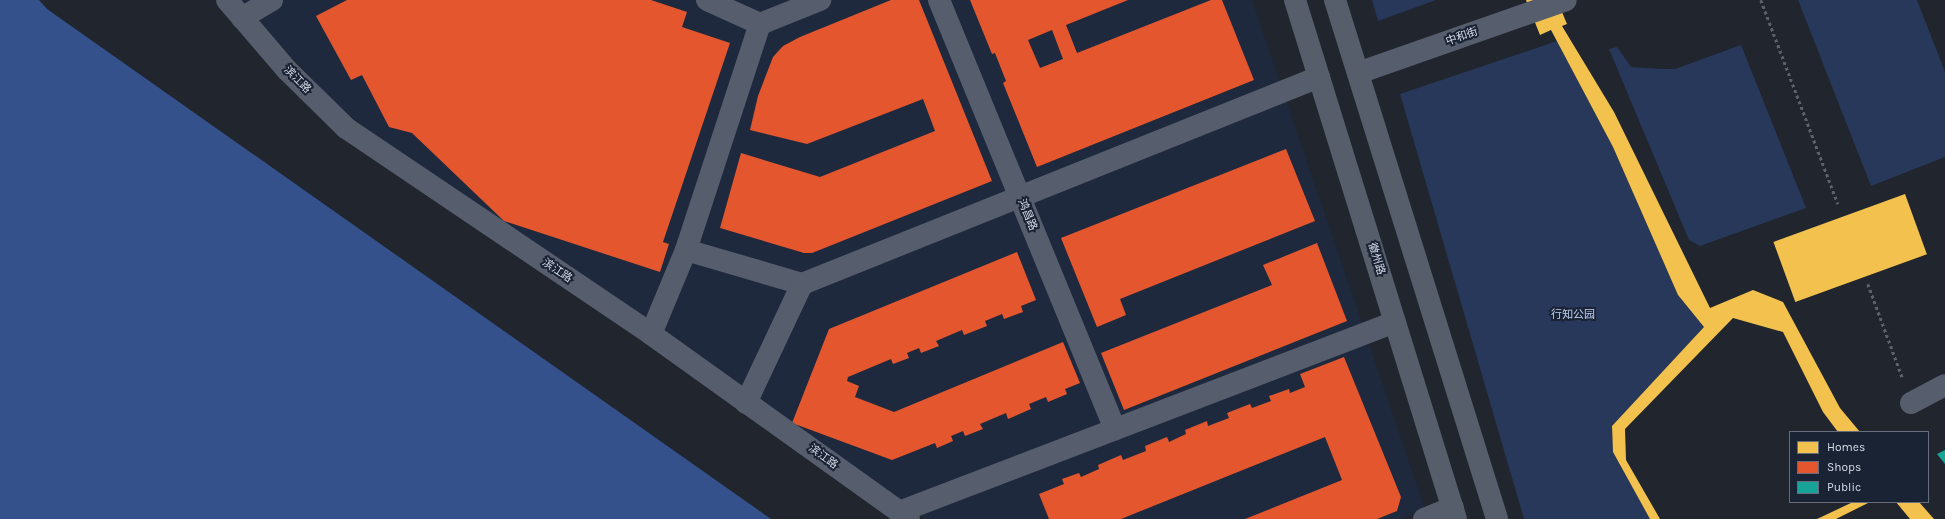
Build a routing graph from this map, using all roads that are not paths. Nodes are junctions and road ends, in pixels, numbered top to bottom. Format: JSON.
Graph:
{"nodes":[{"id":1,"x":227,"y":0,"type":"edge"},
{"id":2,"x":272,"y":0,"type":"edge"},
{"id":3,"x":707,"y":0,"type":"edge"},
{"id":4,"x":820,"y":0,"type":"edge"},
{"id":5,"x":939,"y":0,"type":"edge"},
{"id":6,"x":1295,"y":0,"type":"edge"},
{"id":7,"x":1335,"y":0,"type":"edge"},
{"id":8,"x":1566,"y":0,"type":"edge"},
{"id":9,"x":242,"y":18,"type":"junction"},
{"id":10,"x":760,"y":24,"type":"junction"},
{"id":11,"x":1358,"y":73,"type":"junction"},
{"id":12,"x":1319,"y":77,"type":"junction"},
{"id":13,"x":1019,"y":197,"type":"junction"},
{"id":14,"x":686,"y":250,"type":"junction"},
{"id":15,"x":802,"y":284,"type":"junction"},
{"id":16,"x":1396,"y":322,"type":"junction"},
{"id":17,"x":651,"y":334,"type":"junction"},
{"id":18,"x":1945,"y":385,"type":"edge"},
{"id":19,"x":746,"y":402,"type":"junction"},
{"id":20,"x":1911,"y":403,"type":"road end"},
{"id":21,"x":1115,"y":429,"type":"junction"},
{"id":22,"x":1455,"y":513,"type":"edge"},
{"id":23,"x":904,"y":515,"type":"edge"},
{"id":24,"x":1424,"y":519,"type":"edge"},
{"id":25,"x":1497,"y":519,"type":"edge"}],
"edges":[{"from":1,"to":9,"type":"street","name":"滨江路"},
{"from":2,"to":9,"type":"street"},
{"from":3,"to":10,"type":"street"},
{"from":4,"to":10,"type":"street"},
{"from":5,"to":13,"type":"street","name":"鸿昌路"},
{"from":6,"to":12,"type":"main road","name":"徽州路"},
{"from":7,"to":11,"type":"main road"},
{"from":8,"to":11,"type":"street","name":"中和街"},
{"from":9,"to":17,"type":"street","name":"滨江路"},
{"from":10,"to":14,"type":"street"},
{"from":11,"to":25,"type":"main road"},
{"from":12,"to":13,"type":"street"},
{"from":12,"to":16,"type":"main road","name":"徽州路"},
{"from":13,"to":15,"type":"street"},
{"from":13,"to":21,"type":"street","name":"鸿昌路"},
{"from":14,"to":15,"type":"street"},
{"from":14,"to":17,"type":"street"},
{"from":15,"to":19,"type":"street"},
{"from":16,"to":21,"type":"street"},
{"from":16,"to":22,"type":"main road","name":"徽州路"},
{"from":17,"to":19,"type":"street","name":"滨江路"},
{"from":18,"to":20,"type":"street"},
{"from":19,"to":23,"type":"street","name":"滨江路"},
{"from":21,"to":23,"type":"street"},
{"from":22,"to":24,"type":"street"}]}
